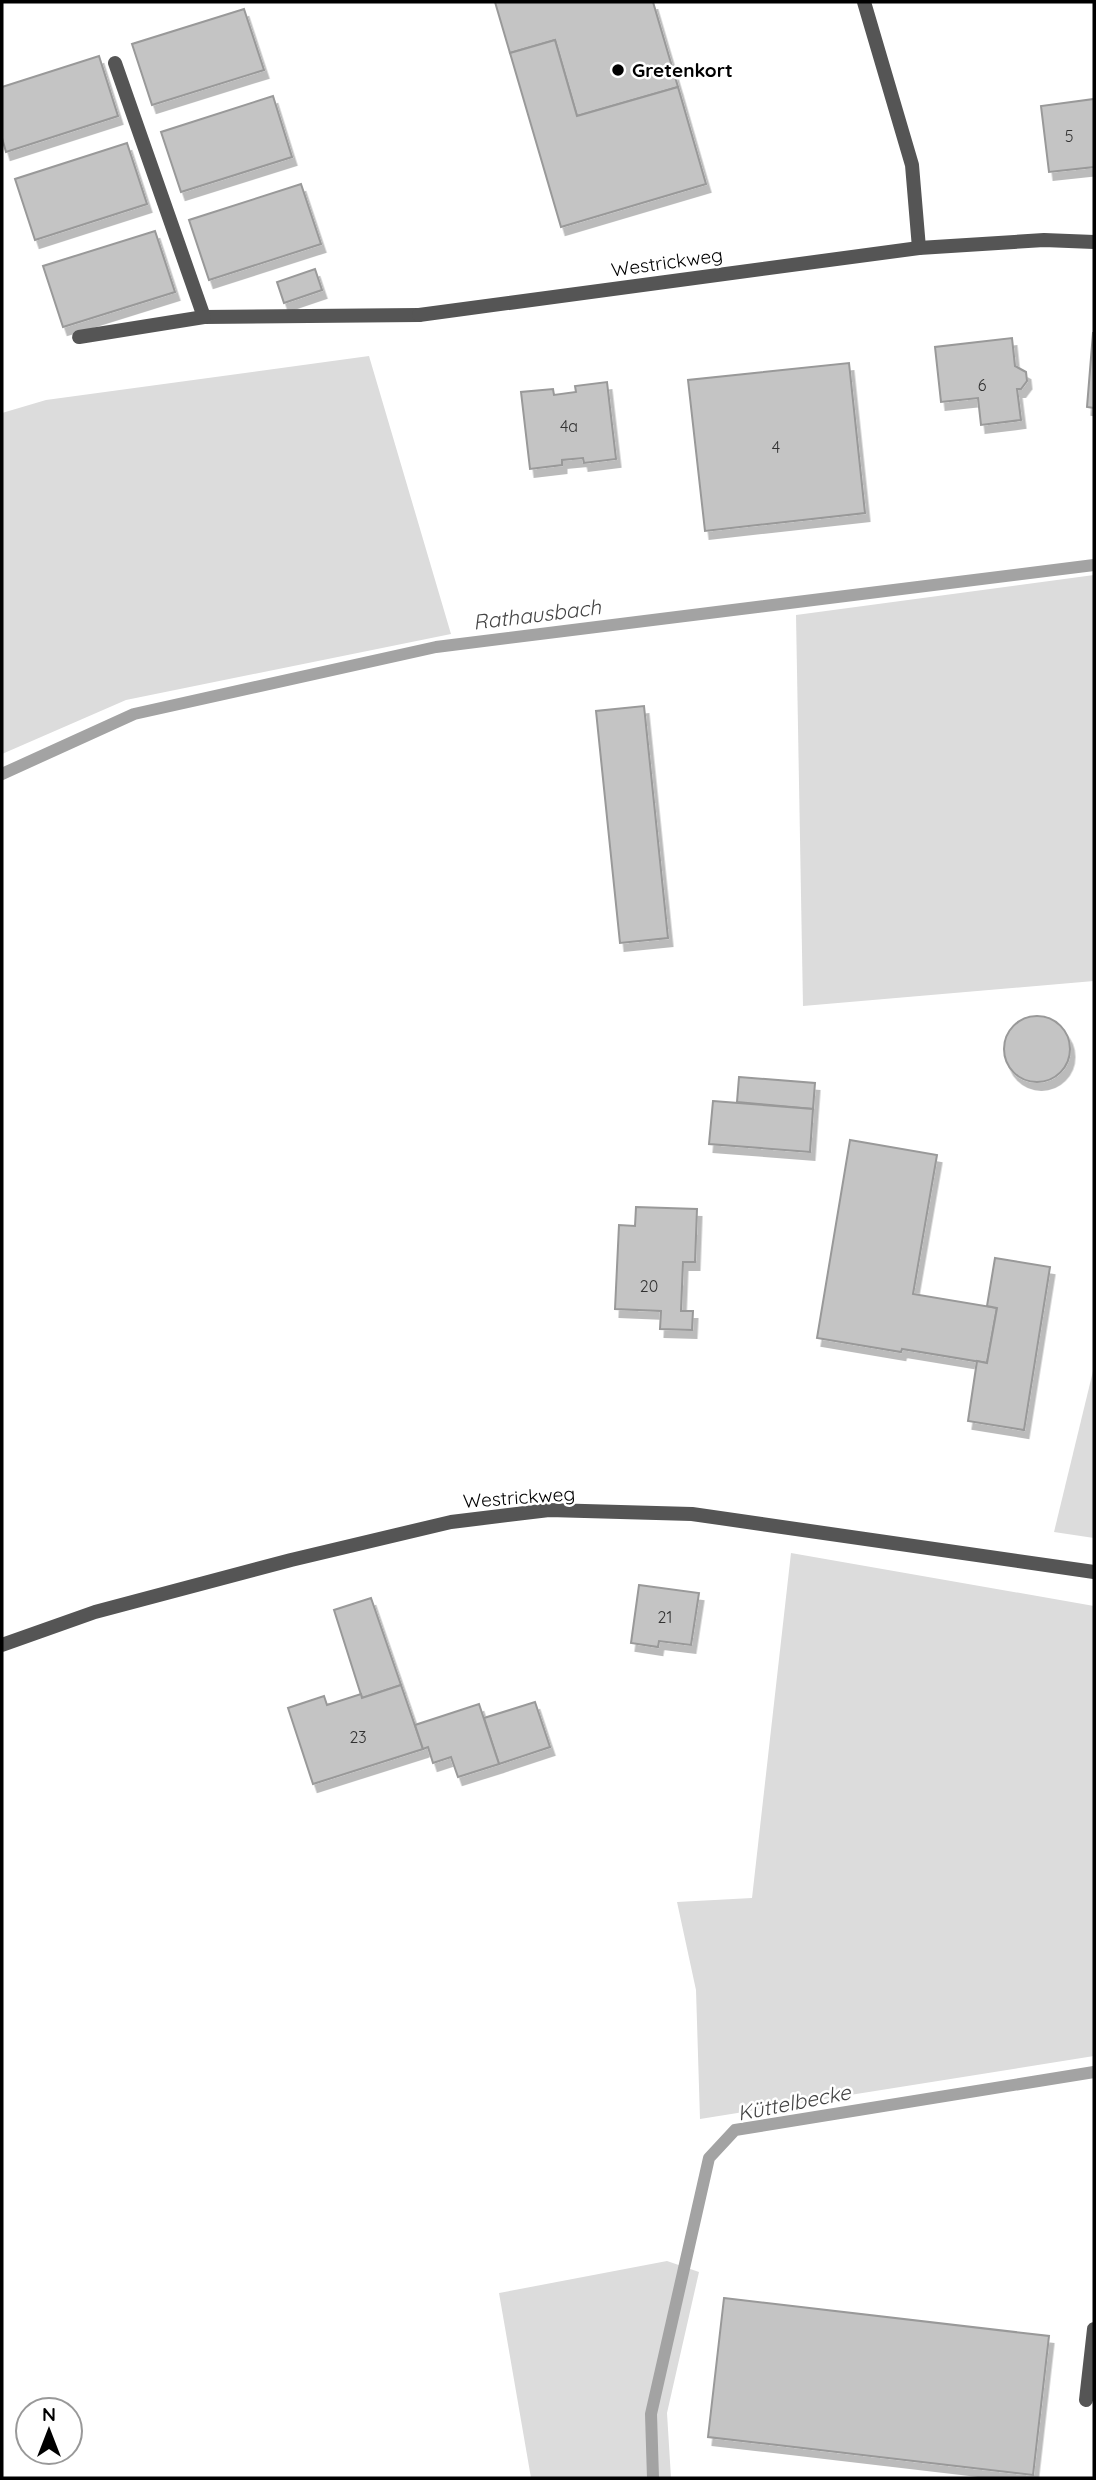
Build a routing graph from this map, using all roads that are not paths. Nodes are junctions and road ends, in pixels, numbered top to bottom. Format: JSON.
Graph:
{"nodes":[{"id":1,"x":864,"y":2,"type":"edge"},
{"id":2,"x":115,"y":63,"type":"dead end"},
{"id":3,"x":1094,"y":242,"type":"edge"},
{"id":4,"x":919,"y":248,"type":"junction"},
{"id":5,"x":204,"y":317,"type":"junction"},
{"id":6,"x":79,"y":337,"type":"dead end"},
{"id":7,"x":1094,"y":1572,"type":"edge"},
{"id":8,"x":2,"y":1645,"type":"edge"},
{"id":9,"x":1094,"y":2329,"type":"edge"},
{"id":10,"x":1086,"y":2400,"type":"dead end"}],
"edges":[{"from":1,"to":4,"type":"street"},
{"from":2,"to":5,"type":"street"},
{"from":3,"to":4,"type":"street","name":"Westrickweg"},
{"from":4,"to":5,"type":"street","name":"Westrickweg"},
{"from":5,"to":6,"type":"street","name":"Westrickweg"},
{"from":7,"to":8,"type":"street","name":"Westrickweg"},
{"from":9,"to":10,"type":"street"}]}
